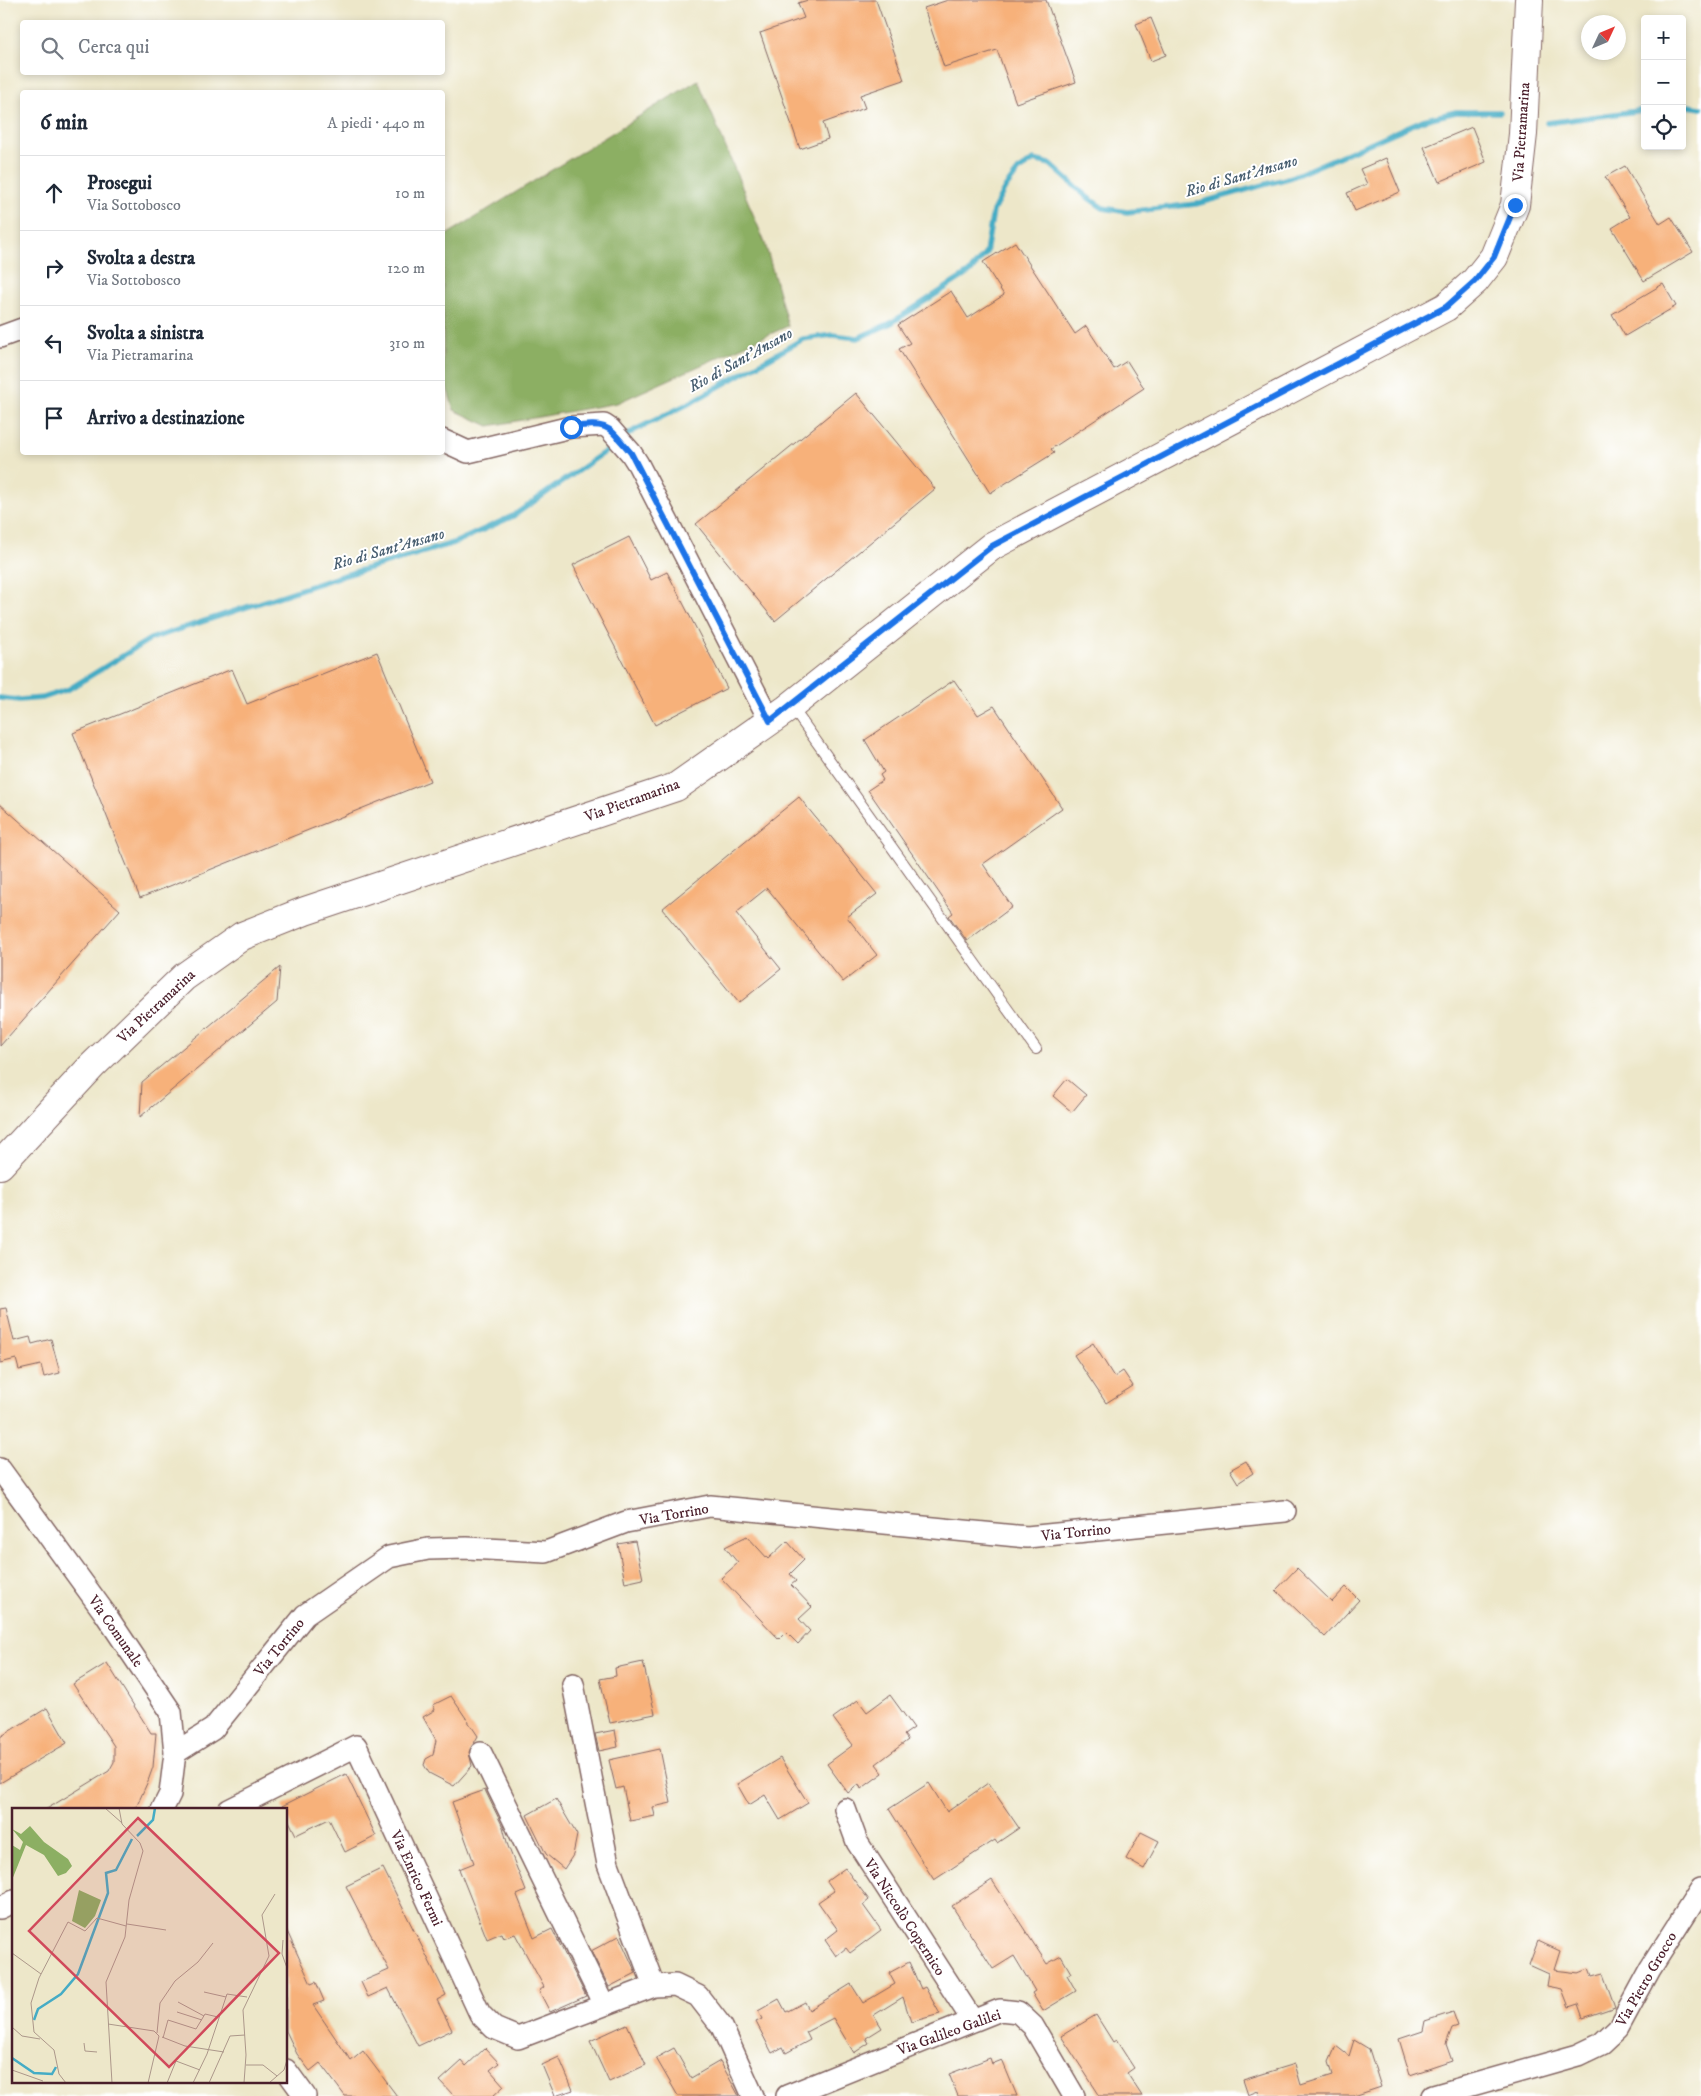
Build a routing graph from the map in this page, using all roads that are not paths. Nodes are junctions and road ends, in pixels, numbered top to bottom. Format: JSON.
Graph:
{"nodes":[{"id":1,"x":1530,"y":0,"type":"edge"},
{"id":2,"x":20,"y":330,"type":"edge"},
{"id":3,"x":0,"y":338,"type":"edge"},
{"id":4,"x":445,"y":441,"type":"edge"},
{"id":5,"x":780,"y":713,"type":"junction"},
{"id":6,"x":1036,"y":1050,"type":"dead end"},
{"id":7,"x":0,"y":1165,"type":"edge"},
{"id":8,"x":0,"y":1469,"type":"edge"},
{"id":9,"x":1285,"y":1511,"type":"dead end"},
{"id":10,"x":573,"y":1684,"type":"dead end"},
{"id":11,"x":175,"y":1753,"type":"junction"},
{"id":12,"x":481,"y":1753,"type":"dead end"},
{"id":13,"x":168,"y":1805,"type":"edge"},
{"id":14,"x":233,"y":1808,"type":"edge"},
{"id":15,"x":845,"y":1809,"type":"dead end"},
{"id":16,"x":1701,"y":1889,"type":"edge"},
{"id":17,"x":12,"y":1902,"type":"edge"},
{"id":18,"x":0,"y":1908,"type":"edge"},
{"id":19,"x":654,"y":1986,"type":"junction"},
{"id":20,"x":604,"y":2005,"type":"junction"},
{"id":21,"x":973,"y":2020,"type":"junction"},
{"id":22,"x":288,"y":2073,"type":"edge"},
{"id":23,"x":305,"y":2096,"type":"edge"},
{"id":24,"x":753,"y":2096,"type":"edge"},
{"id":25,"x":787,"y":2096,"type":"edge"},
{"id":26,"x":1074,"y":2096,"type":"edge"},
{"id":27,"x":1433,"y":2096,"type":"edge"}],
"edges":[{"from":1,"to":5,"type":"main road","name":"Via Pietramarina"},
{"from":2,"to":3,"type":"street"},
{"from":4,"to":5,"type":"street"},
{"from":5,"to":6,"type":"lane"},
{"from":5,"to":7,"type":"main road","name":"Via Pietramarina"},
{"from":8,"to":11,"type":"street","name":"Via Comunale"},
{"from":9,"to":11,"type":"street","name":"Via Torrino"},
{"from":10,"to":19,"type":"street"},
{"from":11,"to":13,"type":"street","name":"Via Comunale"},
{"from":12,"to":20,"type":"street"},
{"from":14,"to":20,"type":"street","name":"Via Enrico Fermi"},
{"from":15,"to":21,"type":"street","name":"Via Niccolò Copernico"},
{"from":16,"to":27,"type":"street","name":"Via Pietro Grocco"},
{"from":17,"to":18,"type":"street"},
{"from":19,"to":20,"type":"street","name":"Via Enrico Fermi"},
{"from":19,"to":24,"type":"street","name":"Via Enrico Fermi"},
{"from":21,"to":25,"type":"street","name":"Via Galileo Galilei"},
{"from":21,"to":26,"type":"street","name":"Via Galileo Galilei"},
{"from":22,"to":23,"type":"street"}]}
